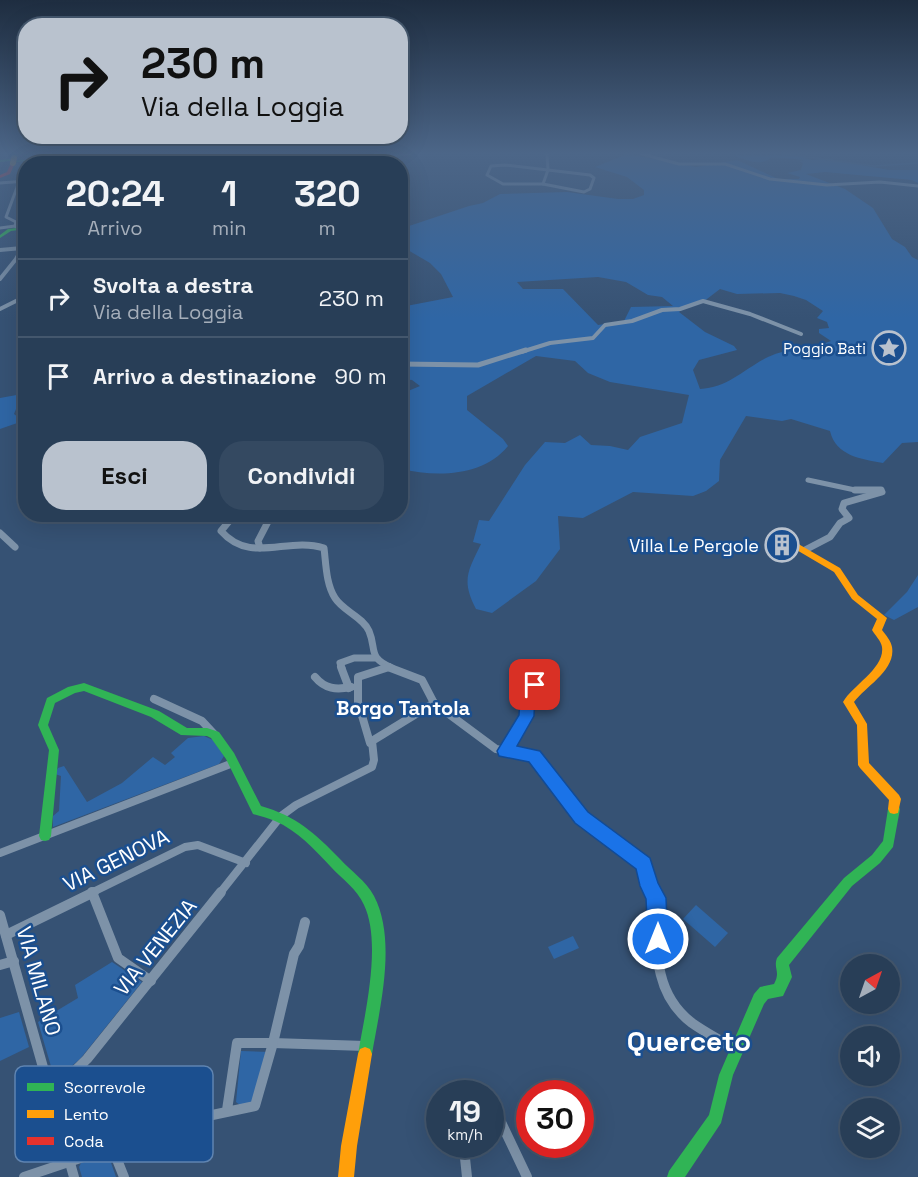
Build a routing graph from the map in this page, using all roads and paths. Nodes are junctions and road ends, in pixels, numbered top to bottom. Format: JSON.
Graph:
{"nodes":[{"id":1,"x":9,"y":209,"type":"edge"},
{"id":2,"x":16,"y":232,"type":"edge"},
{"id":3,"x":18,"y":249,"type":"edge"},
{"id":4,"x":0,"y":250,"type":"edge"},
{"id":5,"x":18,"y":256,"type":"edge"},
{"id":6,"x":16,"y":259,"type":"joint"},
{"id":7,"x":0,"y":279,"type":"edge"},
{"id":8,"x":18,"y":300,"type":"edge"},
{"id":9,"x":0,"y":309,"type":"edge"},
{"id":10,"x":801,"y":334,"type":"dead end"},
{"id":11,"x":408,"y":364,"type":"edge"},
{"id":12,"x":808,"y":480,"type":"dead end"},
{"id":13,"x":227,"y":522,"type":"edge"},
{"id":14,"x":268,"y":522,"type":"edge"},
{"id":15,"x":0,"y":533,"type":"edge"},
{"id":16,"x":782,"y":537,"type":"dead end"},
{"id":17,"x":15,"y":547,"type":"dead end"},
{"id":18,"x":260,"y":548,"type":"junction"},
{"id":19,"x":805,"y":550,"type":"junction"},
{"id":20,"x":376,"y":657,"type":"junction"},
{"id":21,"x":389,"y":667,"type":"junction"},
{"id":22,"x":544,"y":674,"type":"dead end"},
{"id":23,"x":315,"y":677,"type":"dead end"},
{"id":24,"x":353,"y":687,"type":"junction"},
{"id":25,"x":154,"y":699,"type":"dead end"},
{"id":26,"x":434,"y":703,"type":"junction"},
{"id":27,"x":215,"y":735,"type":"junction"},
{"id":28,"x":370,"y":743,"type":"junction"},
{"id":29,"x":505,"y":751,"type":"junction"},
{"id":30,"x":233,"y":763,"type":"junction"},
{"id":31,"x":281,"y":816,"type":"junction"},
{"id":32,"x":45,"y":836,"type":"junction"},
{"id":33,"x":0,"y":853,"type":"edge"},
{"id":34,"x":246,"y":863,"type":"junction"},
{"id":35,"x":92,"y":892,"type":"junction"},
{"id":36,"x":0,"y":915,"type":"edge"},
{"id":37,"x":305,"y":922,"type":"dead end"},
{"id":38,"x":6,"y":935,"type":"junction"},
{"id":39,"x":14,"y":961,"type":"junction"},
{"id":40,"x":0,"y":965,"type":"edge"},
{"id":41,"x":151,"y":981,"type":"junction"},
{"id":42,"x":273,"y":1043,"type":"junction"},
{"id":43,"x":365,"y":1046,"type":"junction"},
{"id":44,"x":735,"y":1050,"type":"junction"},
{"id":45,"x":42,"y":1066,"type":"edge"},
{"id":46,"x":81,"y":1066,"type":"edge"},
{"id":47,"x":227,"y":1110,"type":"junction"},
{"id":48,"x":213,"y":1113,"type":"edge"},
{"id":49,"x":504,"y":1129,"type":"edge"},
{"id":50,"x":465,"y":1158,"type":"dead end"},
{"id":51,"x":69,"y":1162,"type":"joint"},
{"id":52,"x":118,"y":1162,"type":"edge"},
{"id":53,"x":24,"y":1177,"type":"edge"},
{"id":54,"x":74,"y":1177,"type":"edge"},
{"id":55,"x":124,"y":1177,"type":"edge"},
{"id":56,"x":346,"y":1177,"type":"edge"},
{"id":57,"x":467,"y":1177,"type":"edge"},
{"id":58,"x":527,"y":1177,"type":"edge"},
{"id":59,"x":675,"y":1177,"type":"edge"}],
"edges":[{"from":1,"to":2,"type":"street"},
{"from":3,"to":4,"type":"street"},
{"from":5,"to":6,"type":"street"},
{"from":6,"to":7,"type":"street"},
{"from":8,"to":9,"type":"street"},
{"from":10,"to":11,"type":"street"},
{"from":12,"to":19,"type":"street"},
{"from":13,"to":18,"type":"street"},
{"from":14,"to":18,"type":"street"},
{"from":15,"to":17,"type":"street"},
{"from":16,"to":19,"type":"main road"},
{"from":18,"to":20,"type":"street"},
{"from":19,"to":44,"type":"main road"},
{"from":20,"to":21,"type":"street"},
{"from":20,"to":24,"type":"street"},
{"from":21,"to":24,"type":"street"},
{"from":21,"to":26,"type":"street"},
{"from":22,"to":29,"type":"street"},
{"from":23,"to":24,"type":"street"},
{"from":24,"to":28,"type":"street"},
{"from":25,"to":27,"type":"street"},
{"from":26,"to":28,"type":"street"},
{"from":26,"to":29,"type":"street"},
{"from":27,"to":30,"type":"main road"},
{"from":27,"to":32,"type":"main road"},
{"from":28,"to":31,"type":"street"},
{"from":29,"to":44,"type":"street"},
{"from":30,"to":31,"type":"main road"},
{"from":30,"to":32,"type":"street"},
{"from":31,"to":34,"type":"street","name":"VIA VENEZIA"},
{"from":31,"to":43,"type":"main road"},
{"from":32,"to":33,"type":"street"},
{"from":34,"to":35,"type":"street","name":"VIA GENOVA"},
{"from":34,"to":41,"type":"street","name":"VIA VENEZIA"},
{"from":35,"to":38,"type":"street","name":"VIA GENOVA"},
{"from":35,"to":41,"type":"street"},
{"from":36,"to":38,"type":"street","name":"VIA MILANO"},
{"from":37,"to":42,"type":"street"},
{"from":38,"to":39,"type":"street","name":"VIA MILANO"},
{"from":39,"to":40,"type":"street"},
{"from":39,"to":45,"type":"street","name":"VIA MILANO"},
{"from":41,"to":46,"type":"street","name":"VIA VENEZIA"},
{"from":42,"to":43,"type":"street"},
{"from":42,"to":47,"type":"street"},
{"from":42,"to":47,"type":"street"},
{"from":43,"to":56,"type":"main road"},
{"from":44,"to":59,"type":"main road"},
{"from":47,"to":48,"type":"street"},
{"from":49,"to":58,"type":"street"},
{"from":50,"to":57,"type":"street"},
{"from":51,"to":53,"type":"street"},
{"from":51,"to":54,"type":"street","name":"VIA MILANO"},
{"from":52,"to":55,"type":"street"}]}
